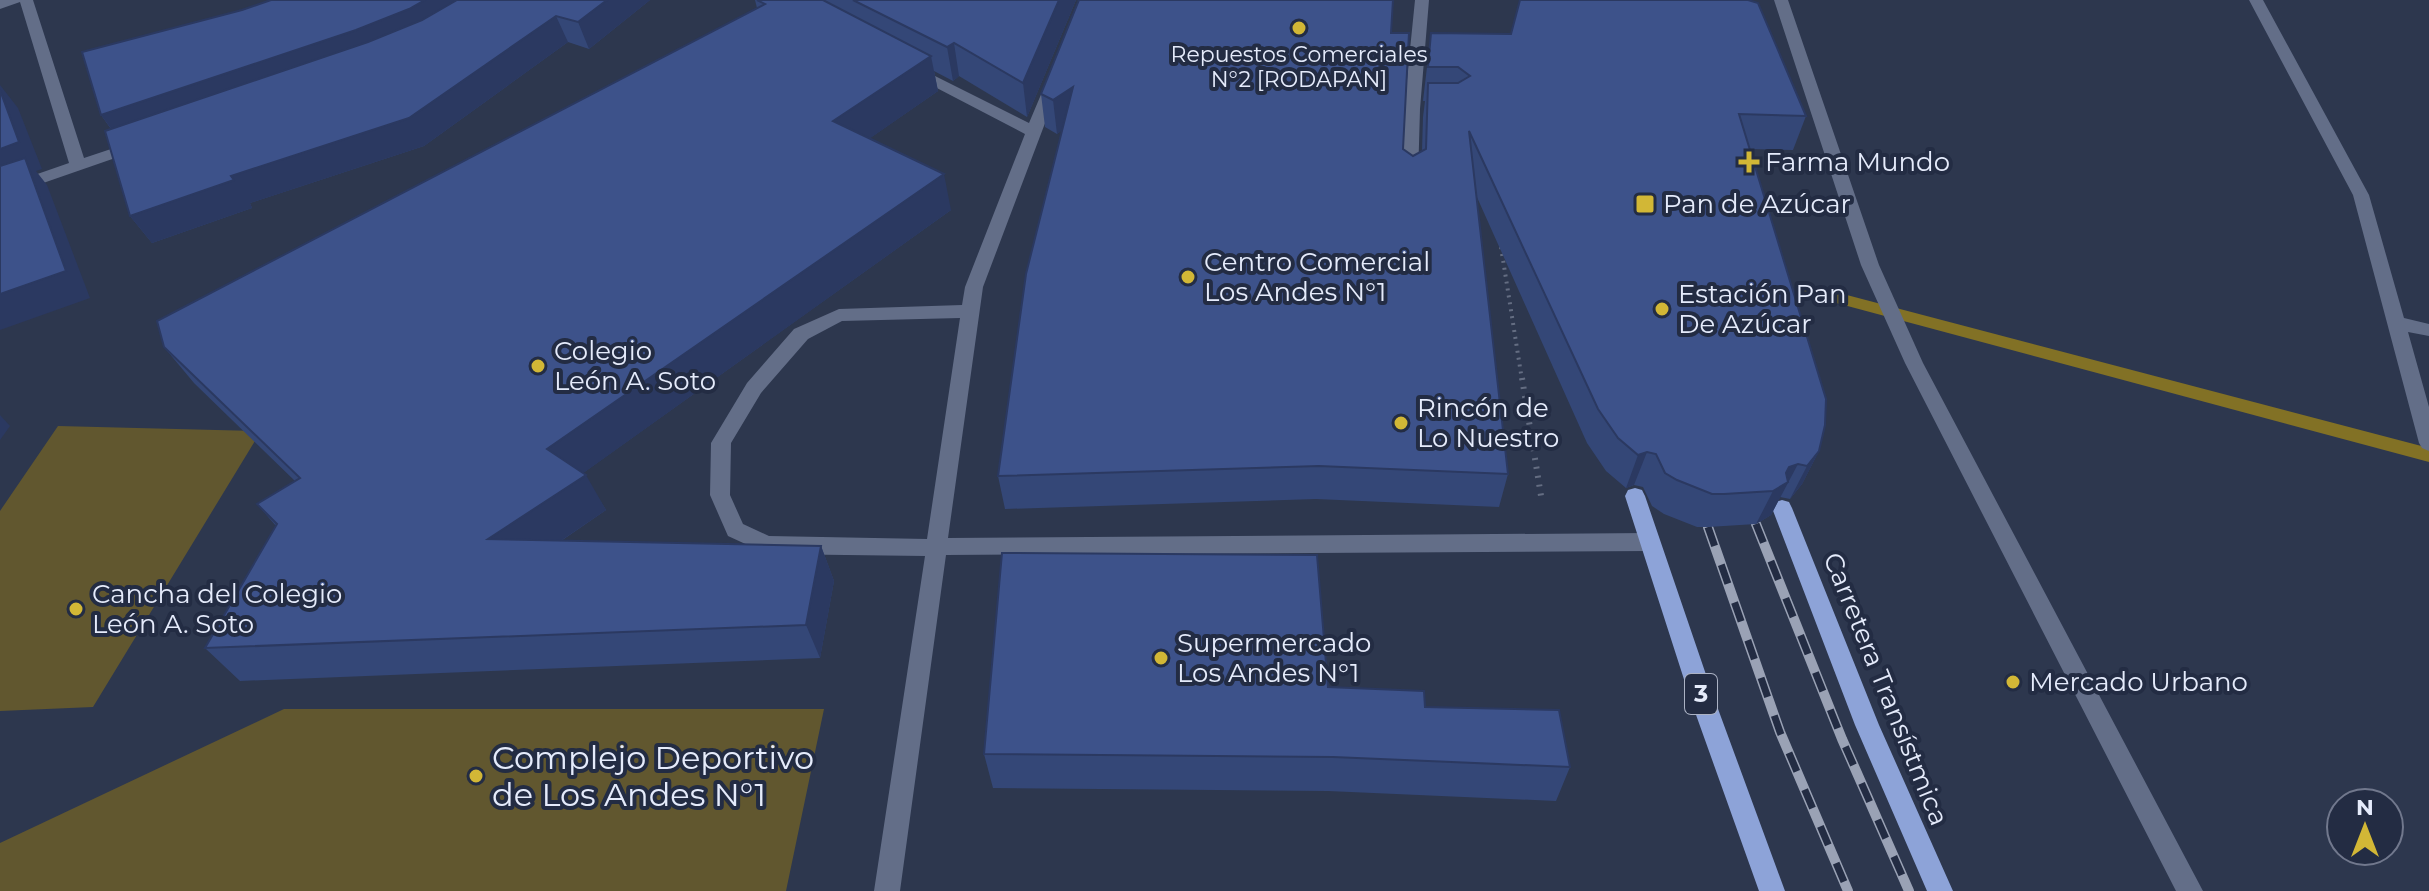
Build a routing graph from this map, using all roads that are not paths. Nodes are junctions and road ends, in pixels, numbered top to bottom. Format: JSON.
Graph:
{"nodes":[{"id":1,"x":14,"y":0,"type":"edge"},
{"id":2,"x":26,"y":0,"type":"edge"},
{"id":3,"x":1422,"y":0,"type":"edge"},
{"id":4,"x":1781,"y":0,"type":"edge"},
{"id":5,"x":2256,"y":0,"type":"edge"},
{"id":6,"x":0,"y":5,"type":"edge"},
{"id":7,"x":1062,"y":58,"type":"edge"},
{"id":8,"x":897,"y":62,"type":"edge"},
{"id":9,"x":1032,"y":131,"type":"junction"},
{"id":10,"x":152,"y":140,"type":"edge"},
{"id":11,"x":78,"y":165,"type":"junction"},
{"id":12,"x":1410,"y":183,"type":"edge"},
{"id":13,"x":0,"y":193,"type":"edge"},
{"id":14,"x":971,"y":311,"type":"junction"},
{"id":15,"x":2394,"y":322,"type":"junction"},
{"id":16,"x":2429,"y":330,"type":"edge"},
{"id":17,"x":2429,"y":443,"type":"edge"},
{"id":18,"x":1635,"y":496,"type":"dead end"},
{"id":19,"x":1782,"y":508,"type":"edge"},
{"id":20,"x":1648,"y":542,"type":"junction"},
{"id":21,"x":937,"y":546,"type":"junction"},
{"id":22,"x":887,"y":891,"type":"edge"},
{"id":23,"x":1772,"y":891,"type":"edge"},
{"id":24,"x":1940,"y":891,"type":"edge"},
{"id":25,"x":2190,"y":891,"type":"edge"}],
"edges":[{"from":1,"to":6,"type":"street"},
{"from":2,"to":11,"type":"street"},
{"from":3,"to":12,"type":"street"},
{"from":4,"to":25,"type":"street"},
{"from":5,"to":15,"type":"street"},
{"from":7,"to":9,"type":"street"},
{"from":8,"to":9,"type":"street"},
{"from":9,"to":14,"type":"street"},
{"from":10,"to":11,"type":"street"},
{"from":11,"to":13,"type":"street"},
{"from":14,"to":21,"type":"street"},
{"from":14,"to":21,"type":"street"},
{"from":15,"to":16,"type":"street"},
{"from":15,"to":17,"type":"street"},
{"from":18,"to":20,"type":"main road","number":"3"},
{"from":19,"to":24,"type":"main road","name":"Carretera Transístmica"},
{"from":20,"to":21,"type":"street"},
{"from":20,"to":23,"type":"main road","number":"3"},
{"from":21,"to":22,"type":"street"}]}
